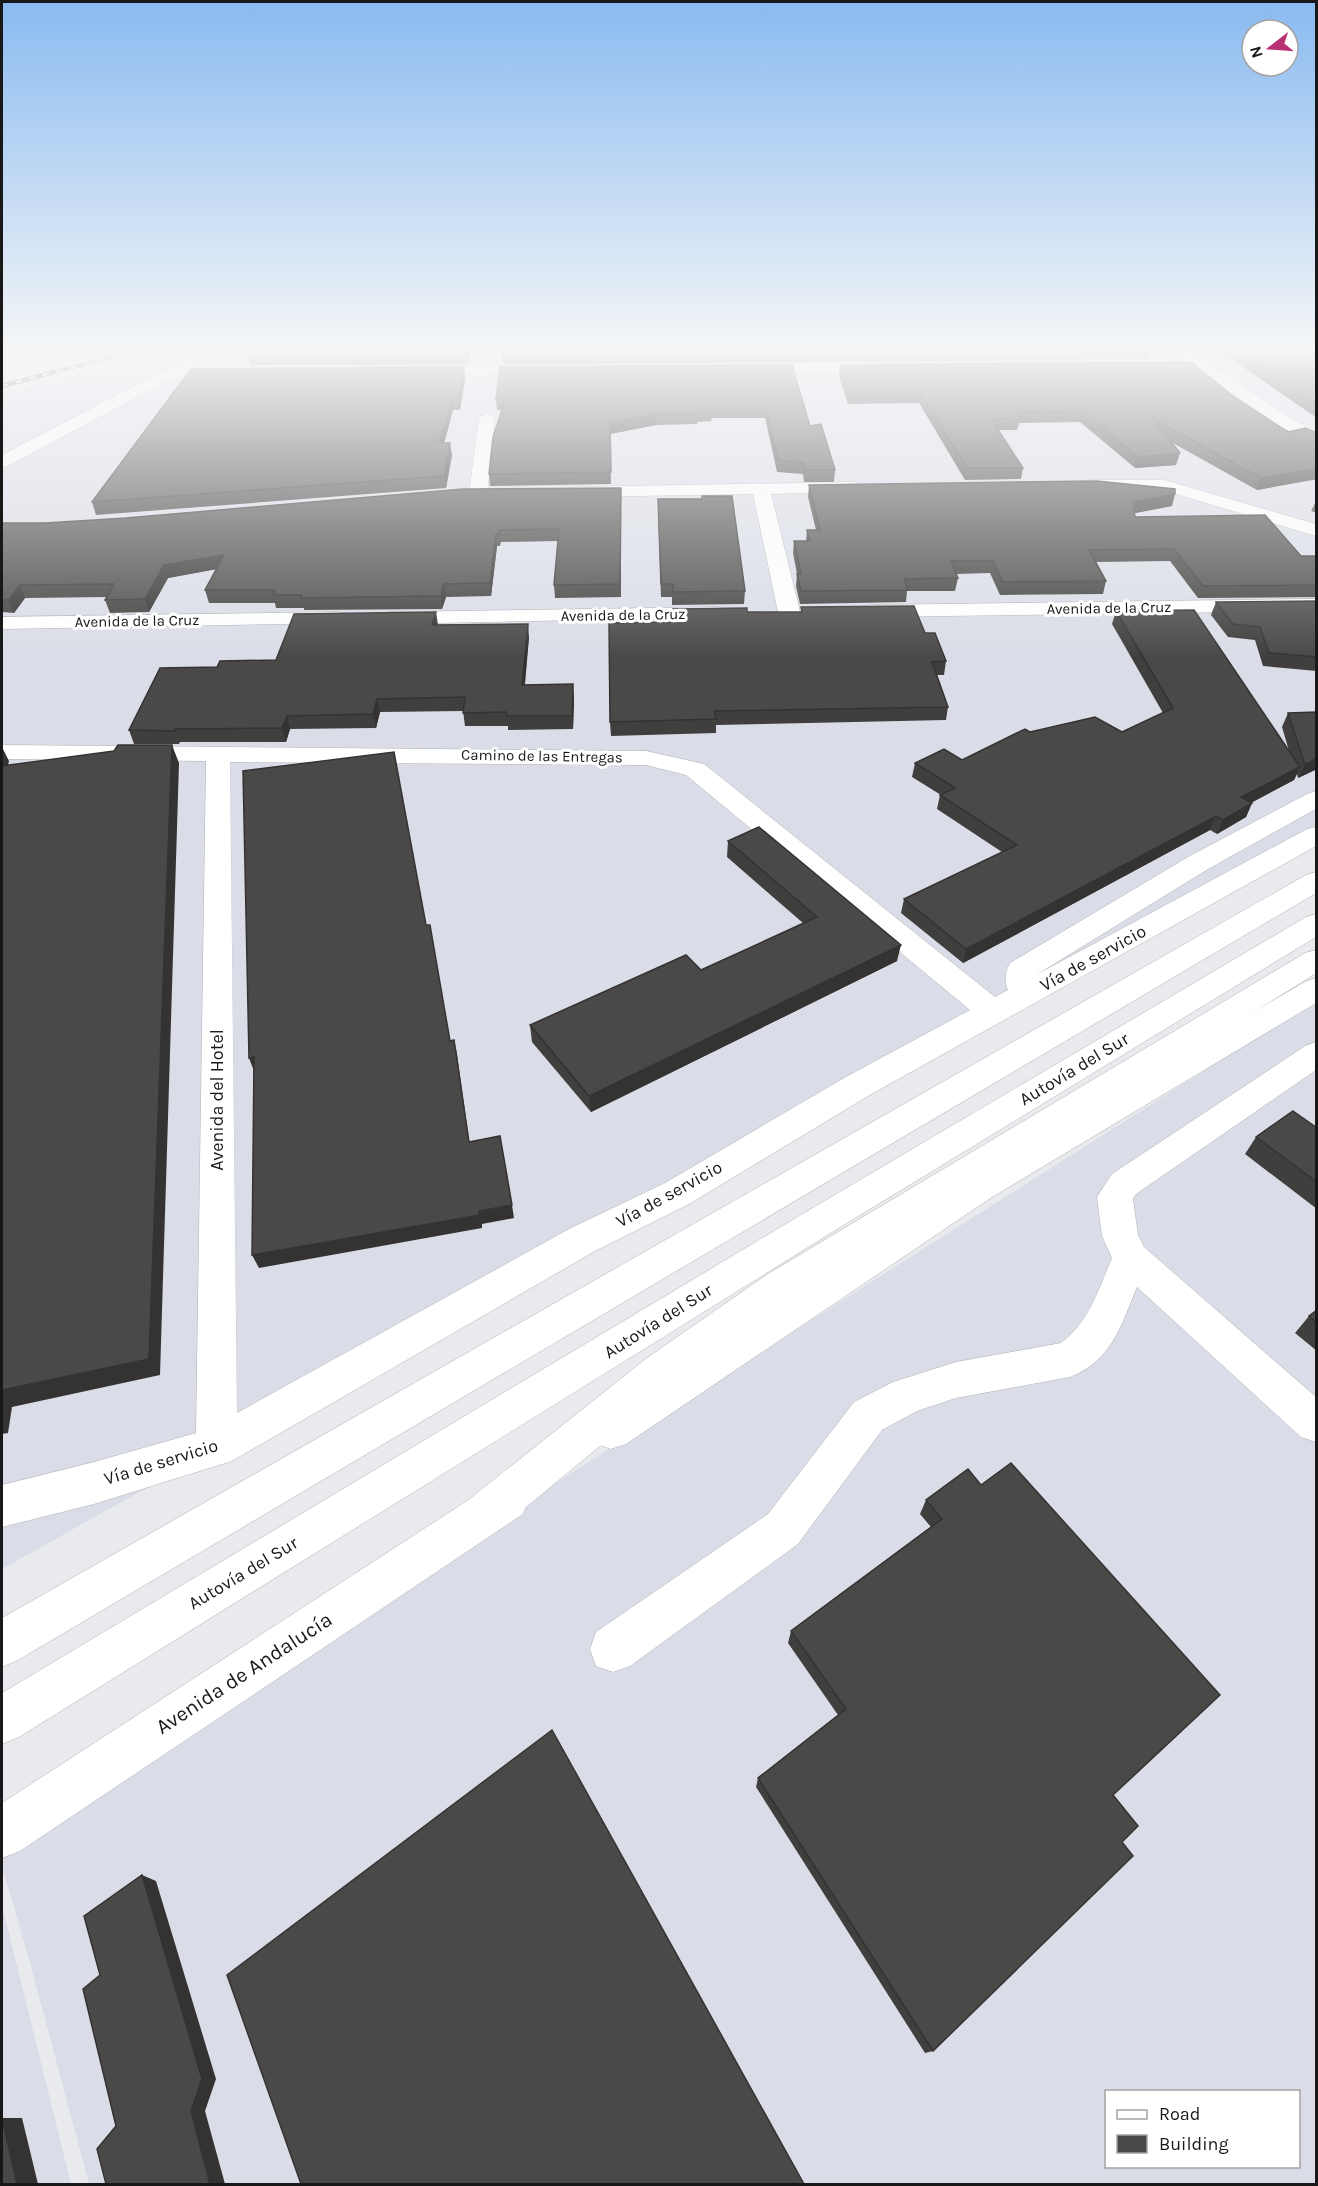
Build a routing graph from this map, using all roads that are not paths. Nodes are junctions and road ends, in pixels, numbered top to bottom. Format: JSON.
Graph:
{"nodes":[{"id":1,"x":17,"y":454,"type":"edge"},
{"id":2,"x":479,"y":454,"type":"edge"},
{"id":3,"x":2,"y":462,"type":"edge"},
{"id":4,"x":1073,"y":485,"type":"edge"},
{"id":5,"x":876,"y":487,"type":"edge"},
{"id":6,"x":761,"y":489,"type":"junction"},
{"id":7,"x":560,"y":492,"type":"edge"},
{"id":8,"x":501,"y":493,"type":"edge"},
{"id":9,"x":1317,"y":530,"type":"edge"},
{"id":10,"x":1317,"y":605,"type":"edge"},
{"id":11,"x":789,"y":612,"type":"junction"},
{"id":12,"x":813,"y":612,"type":"edge"},
{"id":13,"x":849,"y":612,"type":"edge"},
{"id":14,"x":741,"y":613,"type":"edge"},
{"id":15,"x":765,"y":613,"type":"edge"},
{"id":16,"x":2,"y":623,"type":"edge"},
{"id":17,"x":2,"y":752,"type":"edge"},
{"id":18,"x":218,"y":753,"type":"junction"},
{"id":19,"x":1317,"y":799,"type":"edge"},
{"id":20,"x":1317,"y":835,"type":"edge"},
{"id":21,"x":1317,"y":880,"type":"edge"},
{"id":22,"x":1317,"y":924,"type":"edge"},
{"id":23,"x":1317,"y":960,"type":"edge"},
{"id":24,"x":1317,"y":989,"type":"edge"},
{"id":25,"x":1025,"y":995,"type":"junction"},
{"id":26,"x":994,"y":1013,"type":"junction"},
{"id":27,"x":1317,"y":1054,"type":"edge"},
{"id":28,"x":1131,"y":1258,"type":"junction"},
{"id":29,"x":1317,"y":1423,"type":"edge"},
{"id":30,"x":217,"y":1447,"type":"junction"},
{"id":31,"x":2,"y":1506,"type":"edge"},
{"id":32,"x":487,"y":1512,"type":"junction"},
{"id":33,"x":2,"y":1644,"type":"edge"},
{"id":34,"x":613,"y":1649,"type":"dead end"},
{"id":35,"x":2,"y":1720,"type":"edge"},
{"id":36,"x":2,"y":1833,"type":"edge"}],
"edges":[{"from":1,"to":3,"type":"main road"},
{"from":2,"to":8,"type":"main road"},
{"from":4,"to":9,"type":"main road"},
{"from":5,"to":6,"type":"main road"},
{"from":6,"to":7,"type":"main road"},
{"from":6,"to":11,"type":"main road"},
{"from":10,"to":13,"type":"main road","name":"Avenida de la Cruz"},
{"from":11,"to":12,"type":"main road"},
{"from":11,"to":15,"type":"main road"},
{"from":14,"to":16,"type":"main road","name":"Avenida de la Cruz"},
{"from":17,"to":18,"type":"main road","name":"Camino de las Entregas"},
{"from":18,"to":26,"type":"main road","name":"Camino de las Entregas"},
{"from":18,"to":30,"type":"main road","name":"Avenida del Hotel"},
{"from":19,"to":25,"type":"main road"},
{"from":20,"to":25,"type":"main road","name":"Vía de servicio"},
{"from":21,"to":33,"type":"main road"},
{"from":22,"to":35,"type":"main road","name":"Autovía del Sur"},
{"from":23,"to":32,"type":"main road"},
{"from":24,"to":32,"type":"main road"},
{"from":25,"to":26,"type":"main road","name":"Vía de servicio"},
{"from":26,"to":30,"type":"main road","name":"Vía de servicio"},
{"from":27,"to":28,"type":"main road"},
{"from":28,"to":29,"type":"main road"},
{"from":28,"to":34,"type":"main road"},
{"from":30,"to":31,"type":"main road","name":"Vía de servicio"},
{"from":32,"to":36,"type":"main road","name":"Avenida de Andalucía"}]}
